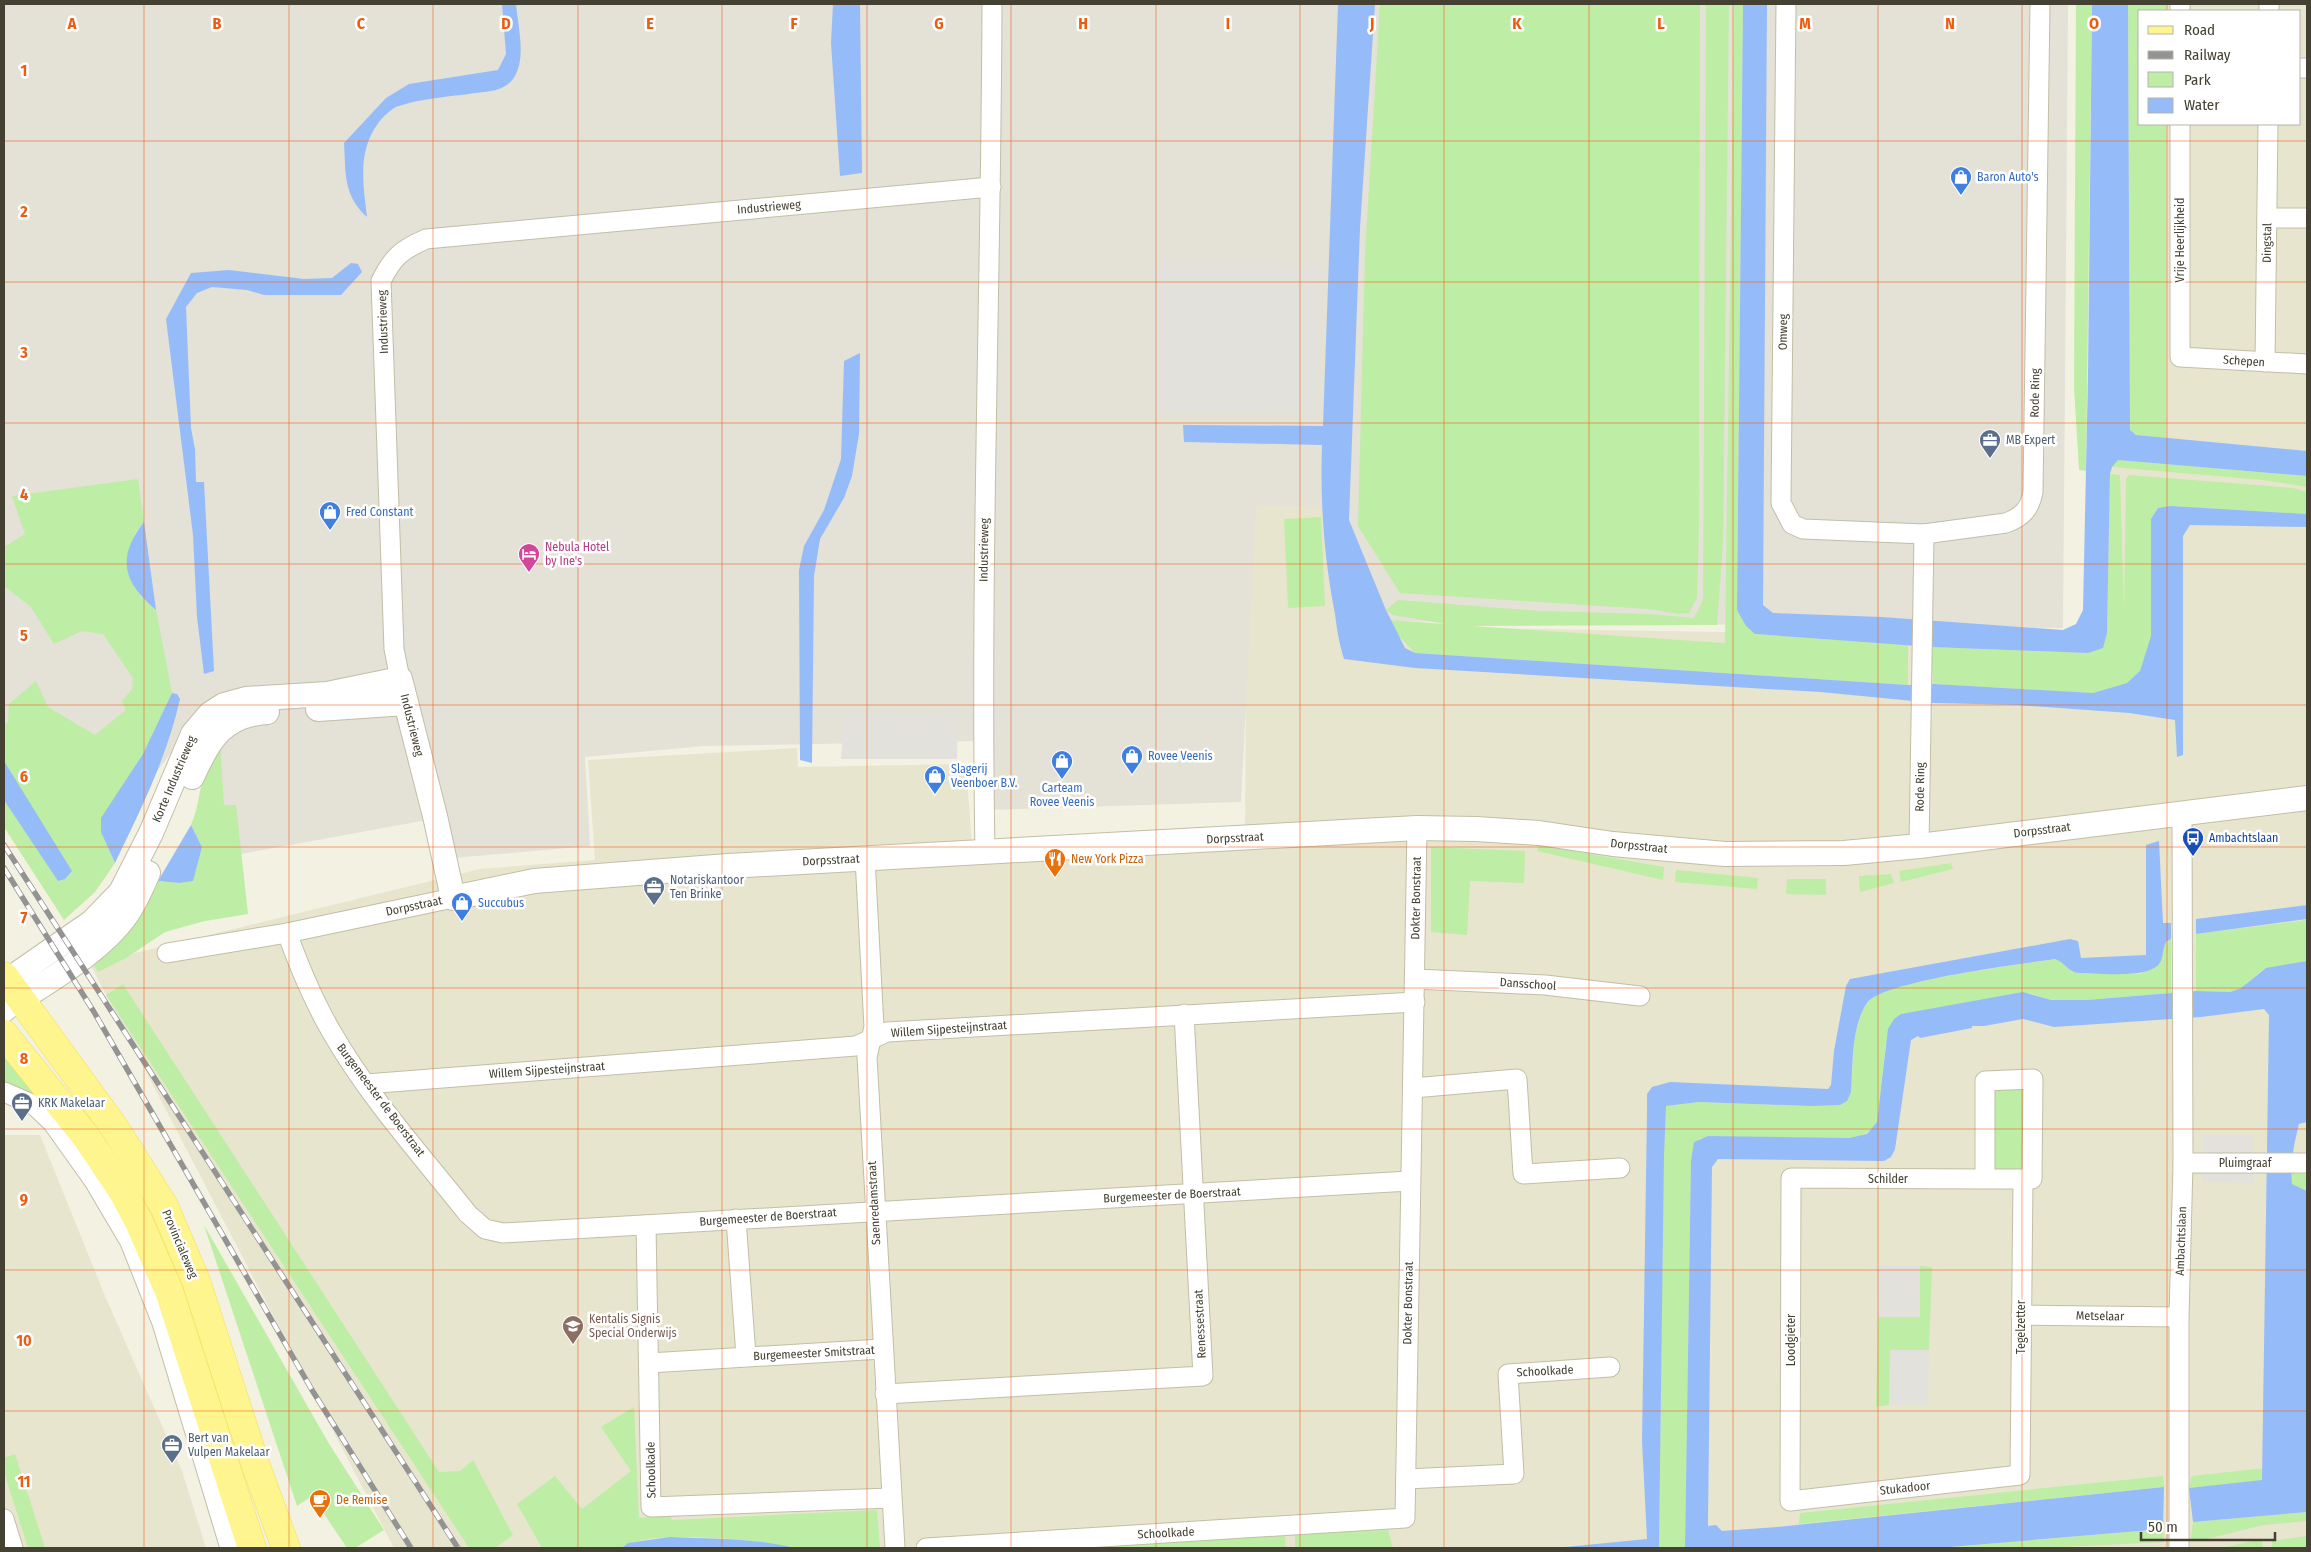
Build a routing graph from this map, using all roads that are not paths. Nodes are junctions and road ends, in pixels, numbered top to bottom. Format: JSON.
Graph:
{"nodes":[{"id":1,"x":992,"y":4,"type":"edge"},
{"id":2,"x":1786,"y":4,"type":"edge"},
{"id":3,"x":2040,"y":4,"type":"edge"},
{"id":4,"x":2180,"y":125,"type":"edge"},
{"id":5,"x":2268,"y":125,"type":"edge"},
{"id":6,"x":991,"y":187,"type":"junction"},
{"id":7,"x":2267,"y":218,"type":"junction"},
{"id":8,"x":2307,"y":218,"type":"edge"},
{"id":9,"x":2180,"y":357,"type":"joint"},
{"id":10,"x":2265,"y":362,"type":"junction"},
{"id":11,"x":2307,"y":364,"type":"edge"},
{"id":12,"x":1924,"y":534,"type":"junction"},
{"id":13,"x":400,"y":679,"type":"junction"},
{"id":14,"x":406,"y":703,"type":"junction"},
{"id":15,"x":2307,"y":798,"type":"edge"},
{"id":16,"x":2182,"y":815,"type":"junction"},
{"id":17,"x":1417,"y":828,"type":"junction"},
{"id":18,"x":1920,"y":846,"type":"junction"},
{"id":19,"x":984,"y":852,"type":"junction"},
{"id":20,"x":865,"y":858,"type":"junction"},
{"id":21,"x":453,"y":898,"type":"junction"},
{"id":22,"x":287,"y":933,"type":"junction"},
{"id":23,"x":167,"y":953,"type":"dead end"},
{"id":24,"x":1415,"y":979,"type":"junction"},
{"id":25,"x":8,"y":990,"type":"edge"},
{"id":26,"x":1640,"y":996,"type":"dead end"},
{"id":27,"x":1415,"y":1002,"type":"junction"},
{"id":28,"x":1184,"y":1014,"type":"junction"},
{"id":29,"x":4,"y":1034,"type":"edge"},
{"id":30,"x":871,"y":1040,"type":"junction"},
{"id":31,"x":366,"y":1084,"type":"junction"},
{"id":32,"x":1413,"y":1088,"type":"junction"},
{"id":33,"x":4,"y":1092,"type":"edge"},
{"id":34,"x":2307,"y":1162,"type":"edge"},
{"id":35,"x":2183,"y":1163,"type":"junction"},
{"id":36,"x":1620,"y":1168,"type":"dead end"},
{"id":37,"x":1791,"y":1178,"type":"joint"},
{"id":38,"x":1985,"y":1179,"type":"junction"},
{"id":39,"x":2023,"y":1179,"type":"junction"},
{"id":40,"x":1410,"y":1181,"type":"junction"},
{"id":41,"x":1193,"y":1194,"type":"junction"},
{"id":42,"x":875,"y":1210,"type":"junction"},
{"id":43,"x":736,"y":1219,"type":"junction"},
{"id":44,"x":646,"y":1225,"type":"junction"},
{"id":45,"x":2021,"y":1315,"type":"junction"},
{"id":46,"x":2179,"y":1317,"type":"junction"},
{"id":47,"x":882,"y":1349,"type":"junction"},
{"id":48,"x":746,"y":1356,"type":"junction"},
{"id":49,"x":649,"y":1362,"type":"junction"},
{"id":50,"x":1610,"y":1367,"type":"dead end"},
{"id":51,"x":885,"y":1394,"type":"junction"},
{"id":52,"x":2020,"y":1475,"type":"joint"},
{"id":53,"x":1406,"y":1479,"type":"junction"},
{"id":54,"x":890,"y":1498,"type":"junction"},
{"id":55,"x":1790,"y":1501,"type":"joint"},
{"id":56,"x":1405,"y":1518,"type":"joint"},
{"id":57,"x":4,"y":1520,"type":"edge"},
{"id":58,"x":2179,"y":1543,"type":"edge"},
{"id":59,"x":13,"y":1548,"type":"edge"},
{"id":60,"x":230,"y":1548,"type":"edge"},
{"id":61,"x":252,"y":1548,"type":"edge"},
{"id":62,"x":286,"y":1548,"type":"edge"},
{"id":63,"x":895,"y":1548,"type":"edge"},
{"id":64,"x":926,"y":1548,"type":"edge"}],
"edges":[{"from":1,"to":6,"type":"street","name":"Industrieweg"},
{"from":2,"to":12,"type":"street","name":"Omweg"},
{"from":3,"to":12,"type":"street","name":"Rode Ring"},
{"from":4,"to":9,"type":"street","name":"Vrije Heerlijkheid"},
{"from":5,"to":7,"type":"street","name":"Dingstal"},
{"from":6,"to":13,"type":"street","name":"Industrieweg"},
{"from":6,"to":19,"type":"street","name":"Industrieweg"},
{"from":7,"to":8,"type":"street"},
{"from":7,"to":10,"type":"street","name":"Dingstal"},
{"from":9,"to":10,"type":"street","name":"Schepen"},
{"from":10,"to":11,"type":"street","name":"Schepen"},
{"from":12,"to":18,"type":"street","name":"Rode Ring"},
{"from":13,"to":14,"type":"street","name":"Industrieweg"},
{"from":13,"to":25,"type":"street","name":"Korte Industrieweg"},
{"from":14,"to":21,"type":"street","name":"Industrieweg"},
{"from":14,"to":25,"type":"street","name":"Korte Industrieweg"},
{"from":15,"to":16,"type":"street","name":"Dorpsstraat"},
{"from":16,"to":18,"type":"street","name":"Dorpsstraat"},
{"from":16,"to":35,"type":"street","name":"Ambachtslaan"},
{"from":17,"to":18,"type":"street","name":"Dorpsstraat"},
{"from":17,"to":19,"type":"street","name":"Dorpsstraat"},
{"from":17,"to":24,"type":"street","name":"Dokter Bonstraat"},
{"from":19,"to":20,"type":"street","name":"Dorpsstraat"},
{"from":20,"to":21,"type":"street","name":"Dorpsstraat"},
{"from":20,"to":30,"type":"street","name":"Saenredamstraat"},
{"from":21,"to":22,"type":"street","name":"Dorpsstraat"},
{"from":22,"to":23,"type":"street","name":"Dorpsstraat"},
{"from":22,"to":31,"type":"street","name":"Burgemeester de Boerstraat"},
{"from":24,"to":26,"type":"street","name":"Dansschool"},
{"from":24,"to":27,"type":"street","name":"Dokter Bonstraat"},
{"from":25,"to":62,"type":"main road","name":"Provincialeweg"},
{"from":27,"to":28,"type":"street","name":"Willem Sijpesteijnstraat"},
{"from":27,"to":32,"type":"street","name":"Dokter Bonstraat"},
{"from":28,"to":30,"type":"street","name":"Willem Sijpesteijnstraat"},
{"from":28,"to":41,"type":"street","name":"Renessestraat"},
{"from":29,"to":61,"type":"main road"},
{"from":30,"to":31,"type":"street","name":"Willem Sijpesteijnstraat"},
{"from":30,"to":42,"type":"street","name":"Saenredamstraat"},
{"from":31,"to":44,"type":"street","name":"Burgemeester de Boerstraat"},
{"from":32,"to":36,"type":"street"},
{"from":32,"to":40,"type":"street","name":"Dokter Bonstraat"},
{"from":33,"to":60,"type":"street"},
{"from":34,"to":35,"type":"street","name":"Pluimgraaf"},
{"from":35,"to":46,"type":"street","name":"Ambachtslaan"},
{"from":37,"to":38,"type":"street","name":"Schilder"},
{"from":37,"to":55,"type":"street","name":"Loodgieter"},
{"from":38,"to":39,"type":"street"},
{"from":38,"to":39,"type":"street","name":"Tegelzetter"},
{"from":39,"to":45,"type":"street","name":"Tegelzetter"},
{"from":40,"to":41,"type":"street","name":"Burgemeester de Boerstraat"},
{"from":40,"to":53,"type":"street","name":"Dokter Bonstraat"},
{"from":41,"to":42,"type":"street","name":"Burgemeester de Boerstraat"},
{"from":41,"to":51,"type":"street","name":"Renessestraat"},
{"from":42,"to":43,"type":"street","name":"Burgemeester de Boerstraat"},
{"from":42,"to":47,"type":"street","name":"Saenredamstraat"},
{"from":43,"to":44,"type":"street","name":"Burgemeester de Boerstraat"},
{"from":43,"to":48,"type":"street","name":"Burgemeester Smitstraat"},
{"from":44,"to":49,"type":"street","name":"Schoolkade"},
{"from":45,"to":46,"type":"street","name":"Metselaar"},
{"from":45,"to":52,"type":"street","name":"Tegelzetter"},
{"from":46,"to":58,"type":"street","name":"Ambachtslaan"},
{"from":47,"to":48,"type":"street","name":"Burgemeester Smitstraat"},
{"from":47,"to":51,"type":"street","name":"Saenredamstraat"},
{"from":48,"to":49,"type":"street","name":"Burgemeester Smitstraat"},
{"from":49,"to":54,"type":"street","name":"Schoolkade"},
{"from":50,"to":53,"type":"street","name":"Schoolkade"},
{"from":51,"to":54,"type":"street","name":"Saenredamstraat"},
{"from":52,"to":55,"type":"street","name":"Stukadoor"},
{"from":53,"to":56,"type":"street","name":"Dokter Bonstraat"},
{"from":54,"to":63,"type":"street","name":"Saenredamstraat"},
{"from":56,"to":64,"type":"street","name":"Schoolkade"},
{"from":57,"to":59,"type":"street"}]}
